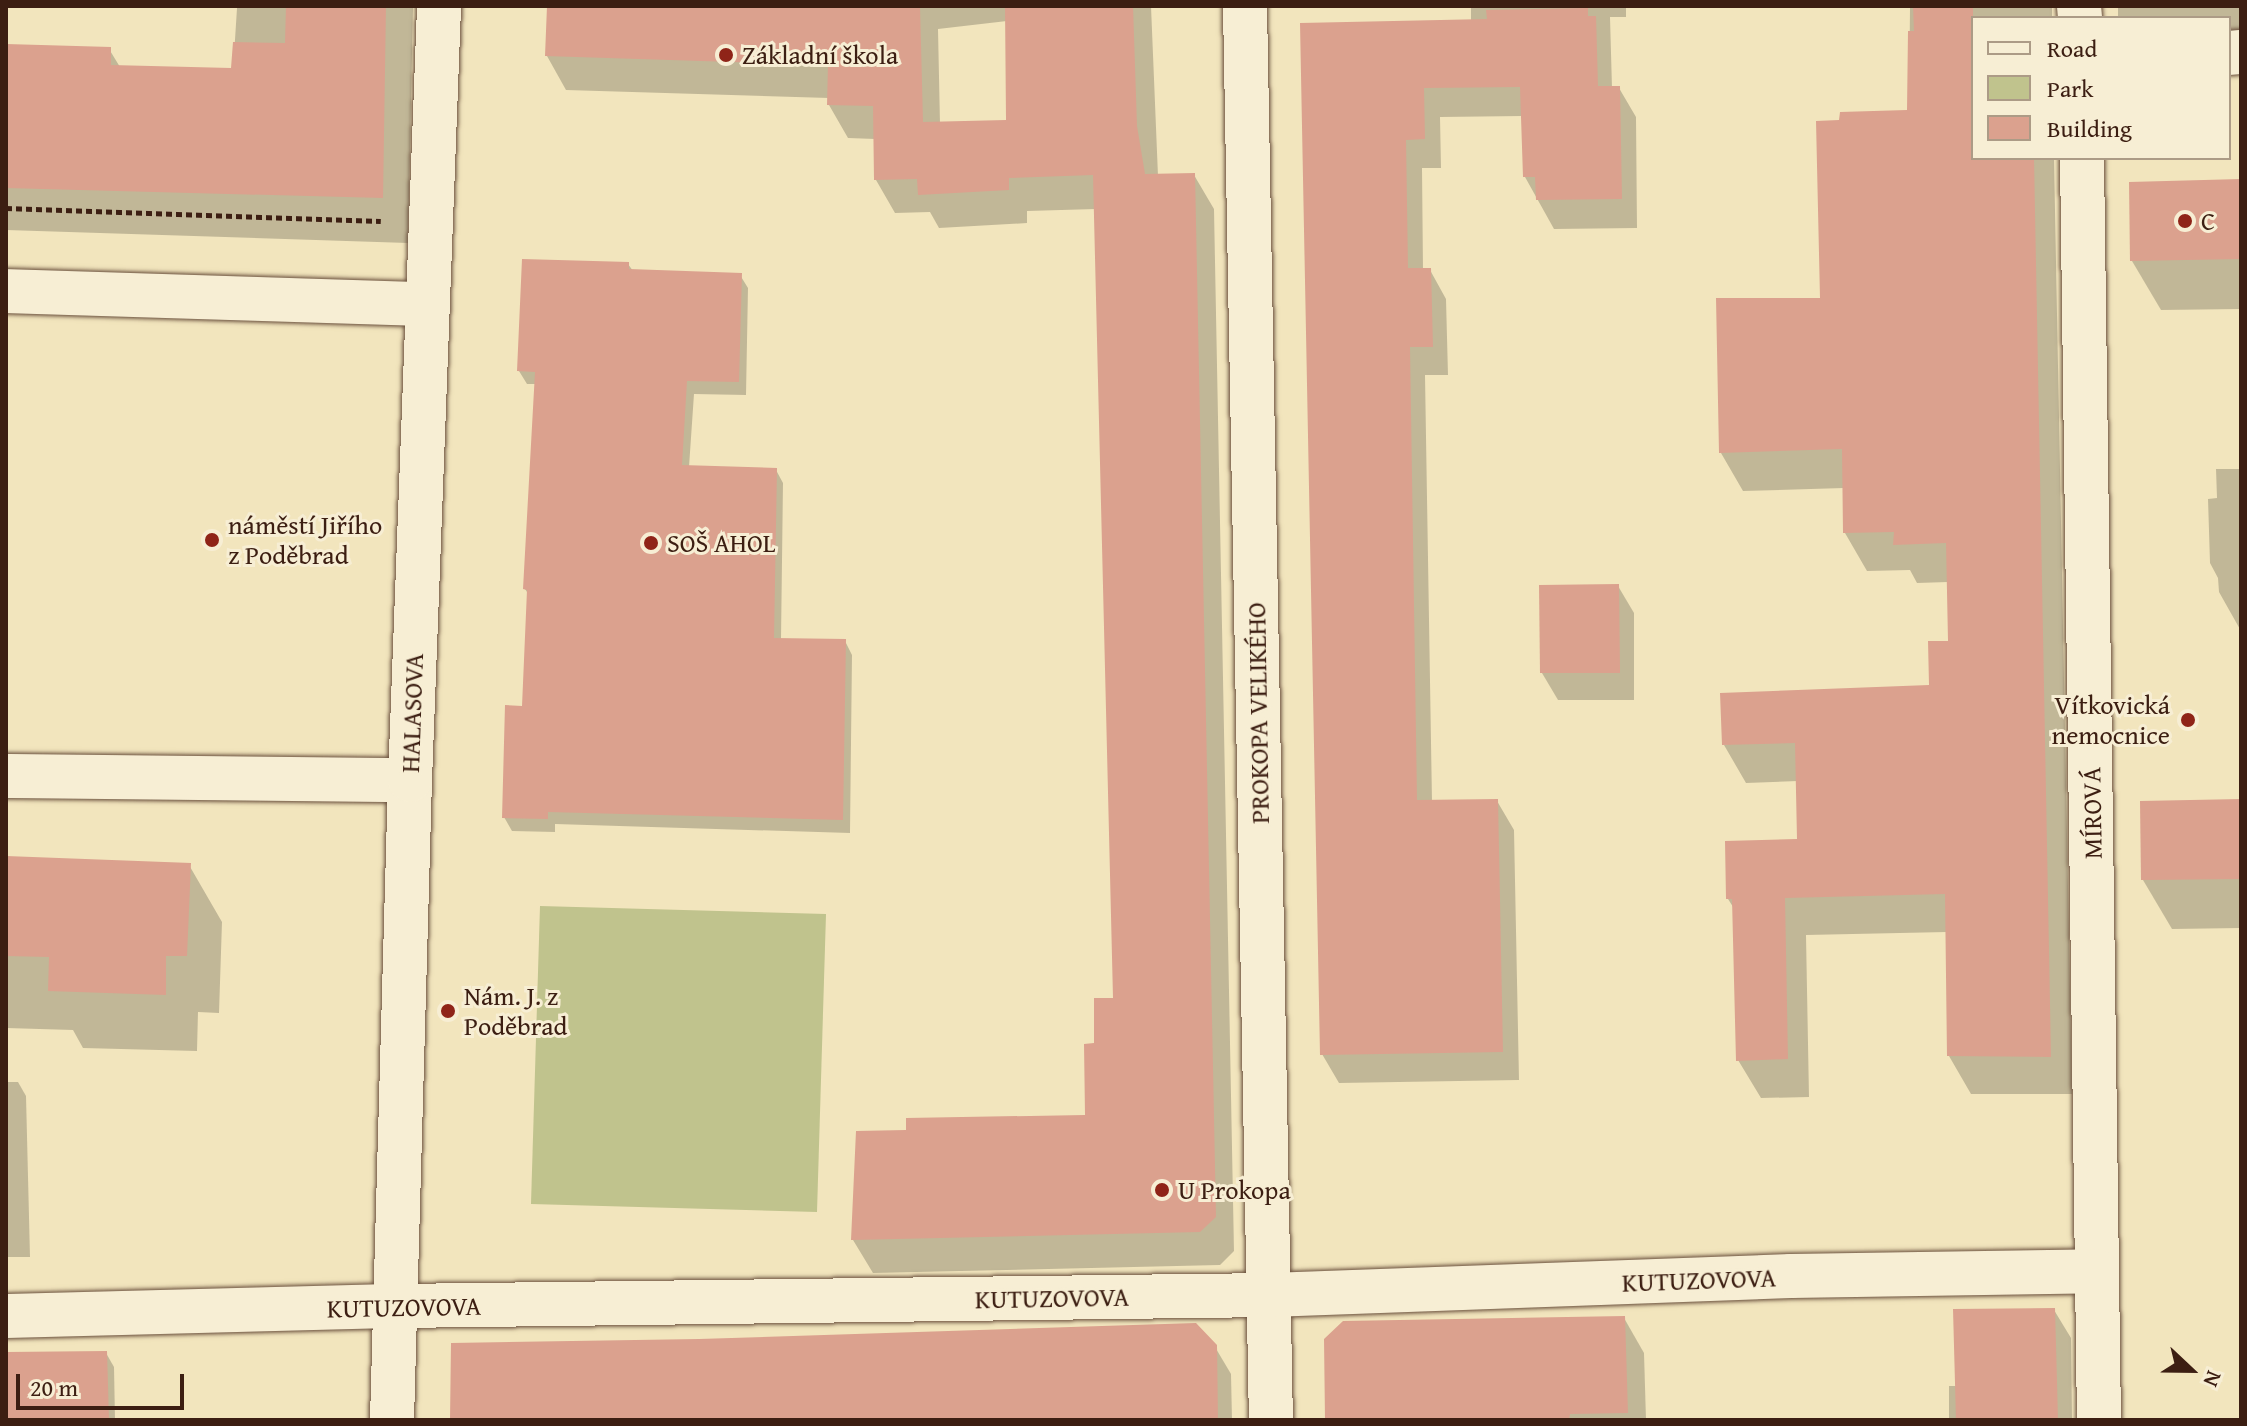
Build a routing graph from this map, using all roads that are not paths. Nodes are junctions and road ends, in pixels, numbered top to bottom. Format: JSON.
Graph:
{"nodes":[{"id":1,"x":439,"y":6,"type":"edge"},
{"id":2,"x":1245,"y":6,"type":"edge"},
{"id":3,"x":2082,"y":160,"type":"edge"},
{"id":4,"x":6,"y":291,"type":"edge"},
{"id":5,"x":426,"y":304,"type":"junction"},
{"id":6,"x":6,"y":776,"type":"edge"},
{"id":7,"x":410,"y":780,"type":"junction"},
{"id":8,"x":2097,"y":1271,"type":"junction"},
{"id":9,"x":1270,"y":1295,"type":"junction"},
{"id":10,"x":397,"y":1306,"type":"junction"},
{"id":11,"x":6,"y":1316,"type":"edge"},
{"id":12,"x":392,"y":1420,"type":"edge"},
{"id":13,"x":1271,"y":1420,"type":"edge"},
{"id":14,"x":2099,"y":1420,"type":"edge"}],
"edges":[{"from":1,"to":5,"type":"street","name":"HALASOVA"},
{"from":2,"to":9,"type":"street","name":"PROKOPA VELIKÉHO"},
{"from":3,"to":8,"type":"street","name":"MÍROVÁ"},
{"from":4,"to":5,"type":"street"},
{"from":5,"to":7,"type":"street","name":"HALASOVA"},
{"from":6,"to":7,"type":"street"},
{"from":7,"to":10,"type":"street","name":"HALASOVA"},
{"from":8,"to":9,"type":"street","name":"KUTUZOVOVA"},
{"from":8,"to":14,"type":"street","name":"MÍROVÁ"},
{"from":9,"to":10,"type":"street","name":"KUTUZOVOVA"},
{"from":9,"to":13,"type":"street","name":"PROKOPA VELIKÉHO"},
{"from":10,"to":11,"type":"street","name":"KUTUZOVOVA"},
{"from":10,"to":12,"type":"street","name":"HALASOVA"}]}
